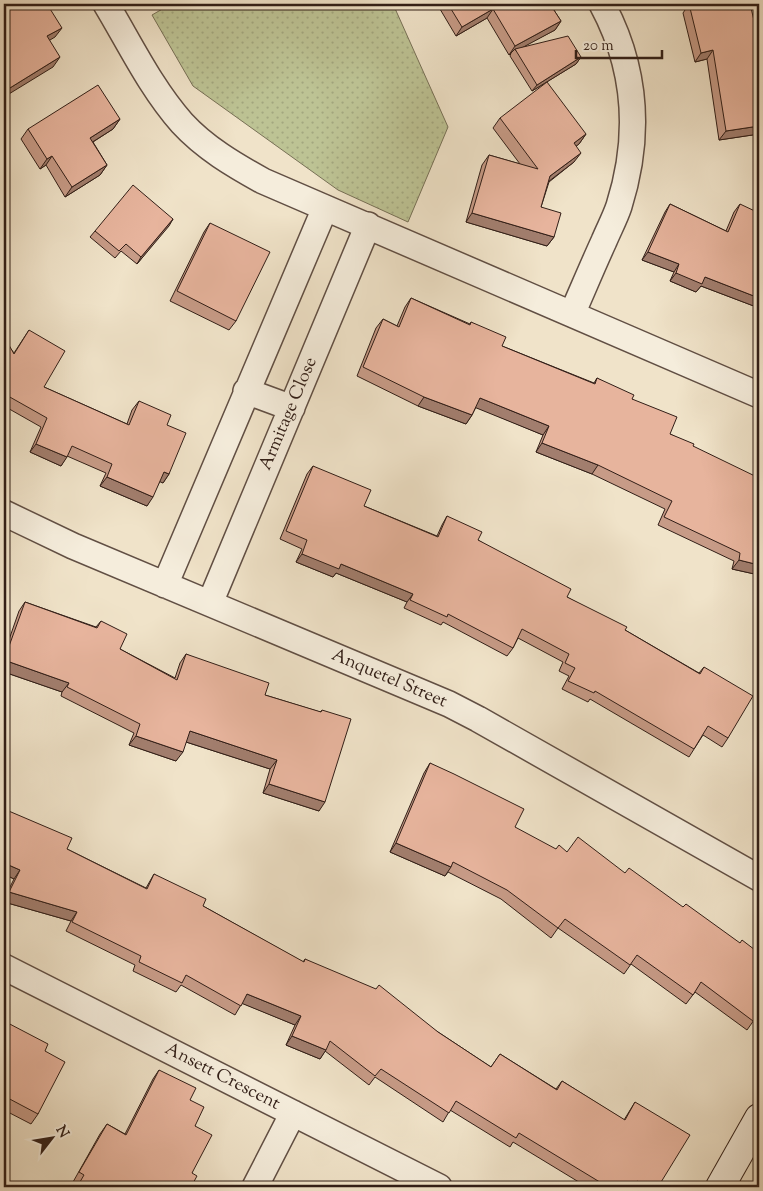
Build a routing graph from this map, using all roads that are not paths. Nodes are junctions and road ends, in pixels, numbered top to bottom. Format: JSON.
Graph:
{"nodes":[{"id":1,"x":106,"y":4,"type":"edge"},
{"id":2,"x":602,"y":4,"type":"edge"},
{"id":3,"x":325,"y":208,"type":"junction"},
{"id":4,"x":368,"y":225,"type":"junction"},
{"id":5,"x":572,"y":314,"type":"junction"},
{"id":6,"x":246,"y":391,"type":"junction"},
{"id":7,"x":759,"y":394,"type":"edge"},
{"id":8,"x":292,"y":408,"type":"junction"},
{"id":9,"x":5,"y":518,"type":"edge"},
{"id":10,"x":164,"y":585,"type":"junction"},
{"id":11,"x":210,"y":603,"type":"junction"},
{"id":12,"x":759,"y":878,"type":"edge"},
{"id":13,"x":4,"y":967,"type":"edge"},
{"id":14,"x":293,"y":1113,"type":"junction"},
{"id":15,"x":759,"y":1118,"type":"edge"},
{"id":16,"x":255,"y":1187,"type":"edge"},
{"id":17,"x":439,"y":1187,"type":"edge"},
{"id":18,"x":720,"y":1187,"type":"edge"}],
"edges":[{"from":1,"to":3,"type":"street"},
{"from":2,"to":5,"type":"street"},
{"from":3,"to":4,"type":"street"},
{"from":3,"to":6,"type":"street"},
{"from":4,"to":5,"type":"street"},
{"from":4,"to":8,"type":"street","name":"Armitage Close"},
{"from":5,"to":7,"type":"street"},
{"from":6,"to":8,"type":"street"},
{"from":6,"to":10,"type":"street"},
{"from":8,"to":11,"type":"street","name":"Armitage Close"},
{"from":9,"to":10,"type":"street","name":"Anquetel Street"},
{"from":10,"to":11,"type":"street","name":"Anquetel Street"},
{"from":11,"to":12,"type":"street","name":"Anquetel Street"},
{"from":13,"to":14,"type":"street","name":"Ansett Crescent"},
{"from":14,"to":16,"type":"street"},
{"from":14,"to":17,"type":"street","name":"Ansett Crescent"},
{"from":15,"to":18,"type":"street"}]}
